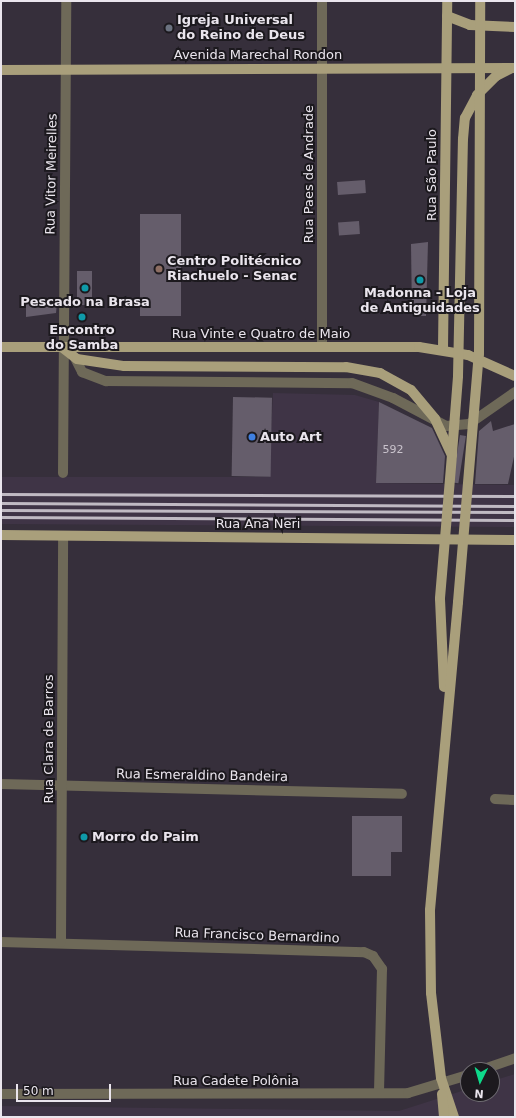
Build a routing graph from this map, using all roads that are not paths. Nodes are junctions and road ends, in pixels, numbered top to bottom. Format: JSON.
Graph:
{"nodes":[{"id":1,"x":66,"y":1,"type":"edge"},
{"id":2,"x":322,"y":1,"type":"edge"},
{"id":3,"x":447,"y":1,"type":"edge"},
{"id":4,"x":480,"y":1,"type":"edge"},
{"id":5,"x":447,"y":16,"type":"junction"},
{"id":6,"x":515,"y":27,"type":"edge"},
{"id":7,"x":66,"y":68,"type":"junction"},
{"id":8,"x":321,"y":68,"type":"junction"},
{"id":9,"x":446,"y":68,"type":"junction"},
{"id":10,"x":514,"y":68,"type":"edge"},
{"id":11,"x":1,"y":70,"type":"edge"},
{"id":12,"x":1,"y":347,"type":"edge"},
{"id":13,"x":322,"y":347,"type":"junction"},
{"id":14,"x":63,"y":348,"type":"junction"},
{"id":15,"x":443,"y":349,"type":"junction"},
{"id":16,"x":75,"y":358,"type":"junction"},
{"id":17,"x":515,"y":376,"type":"edge"},
{"id":18,"x":515,"y":392,"type":"edge"},
{"id":19,"x":452,"y":455,"type":"junction"},
{"id":20,"x":63,"y":473,"type":"dead end"},
{"id":21,"x":1,"y":536,"type":"edge"},
{"id":22,"x":63,"y":536,"type":"junction"},
{"id":23,"x":515,"y":540,"type":"edge"},
{"id":24,"x":446,"y":707,"type":"junction"},
{"id":25,"x":1,"y":784,"type":"edge"},
{"id":26,"x":62,"y":786,"type":"junction"},
{"id":27,"x":402,"y":794,"type":"dead end"},
{"id":28,"x":495,"y":799,"type":"dead end"},
{"id":29,"x":515,"y":800,"type":"edge"},
{"id":30,"x":1,"y":942,"type":"edge"},
{"id":31,"x":61,"y":942,"type":"junction"},
{"id":32,"x":515,"y":1058,"type":"edge"},
{"id":33,"x":500,"y":1063,"type":"edge"},
{"id":34,"x":441,"y":1078,"type":"junction"},
{"id":35,"x":460,"y":1078,"type":"edge"},
{"id":36,"x":379,"y":1092,"type":"junction"},
{"id":37,"x":1,"y":1094,"type":"edge"},
{"id":38,"x":444,"y":1117,"type":"edge"},
{"id":39,"x":454,"y":1117,"type":"edge"}],
"edges":[{"from":1,"to":7,"type":"street","name":"Rua Vitor Meirelles"},
{"from":2,"to":8,"type":"street","name":"Rua Paes de Andrade"},
{"from":3,"to":5,"type":"main road","name":"Rua São Paulo"},
{"from":4,"to":24,"type":"main road","bridge":true},
{"from":5,"to":6,"type":"main road"},
{"from":5,"to":9,"type":"main road","name":"Rua São Paulo"},
{"from":7,"to":8,"type":"main road","name":"Avenida Marechal Rondon"},
{"from":7,"to":11,"type":"main road","name":"Avenida Marechal Rondon"},
{"from":7,"to":14,"type":"street","name":"Rua Vitor Meirelles"},
{"from":8,"to":9,"type":"main road","name":"Avenida Marechal Rondon"},
{"from":8,"to":13,"type":"street","name":"Rua Paes de Andrade"},
{"from":9,"to":10,"type":"main road","name":"Avenida Marechal Rondon"},
{"from":9,"to":15,"type":"main road","name":"Rua São Paulo"},
{"from":10,"to":19,"type":"main road","bridge":true},
{"from":12,"to":14,"type":"main road","name":"Rua Vinte e Quatro de Maio"},
{"from":13,"to":14,"type":"main road","name":"Rua Vinte e Quatro de Maio"},
{"from":13,"to":15,"type":"main road","name":"Rua Vinte e Quatro de Maio"},
{"from":14,"to":16,"type":"main road"},
{"from":14,"to":20,"type":"street","name":"Rua Vitor Meirelles"},
{"from":15,"to":17,"type":"main road","name":"Rua Vinte e Quatro de Maio"},
{"from":16,"to":18,"type":"street"},
{"from":16,"to":19,"type":"main road","bridge":true},
{"from":19,"to":24,"type":"main road","bridge":true},
{"from":21,"to":22,"type":"main road","name":"Rua Ana Neri"},
{"from":22,"to":23,"type":"main road","name":"Rua Ana Neri"},
{"from":22,"to":26,"type":"street","name":"Rua Clara de Barros"},
{"from":24,"to":34,"type":"main road"},
{"from":25,"to":26,"type":"street","name":"Rua Esmeraldino Bandeira"},
{"from":26,"to":27,"type":"street","name":"Rua Esmeraldino Bandeira"},
{"from":26,"to":31,"type":"street","name":"Rua Clara de Barros"},
{"from":28,"to":29,"type":"street"},
{"from":30,"to":31,"type":"street","name":"Rua Francisco Bernardino"},
{"from":31,"to":36,"type":"street","name":"Rua Francisco Bernardino"},
{"from":32,"to":33,"type":"street"},
{"from":34,"to":38,"type":"main road","bridge":true},
{"from":34,"to":39,"type":"main road","bridge":true},
{"from":35,"to":36,"type":"street","name":"Rua Cadete Polônia"},
{"from":36,"to":37,"type":"street","name":"Rua Cadete Polônia"}]}
